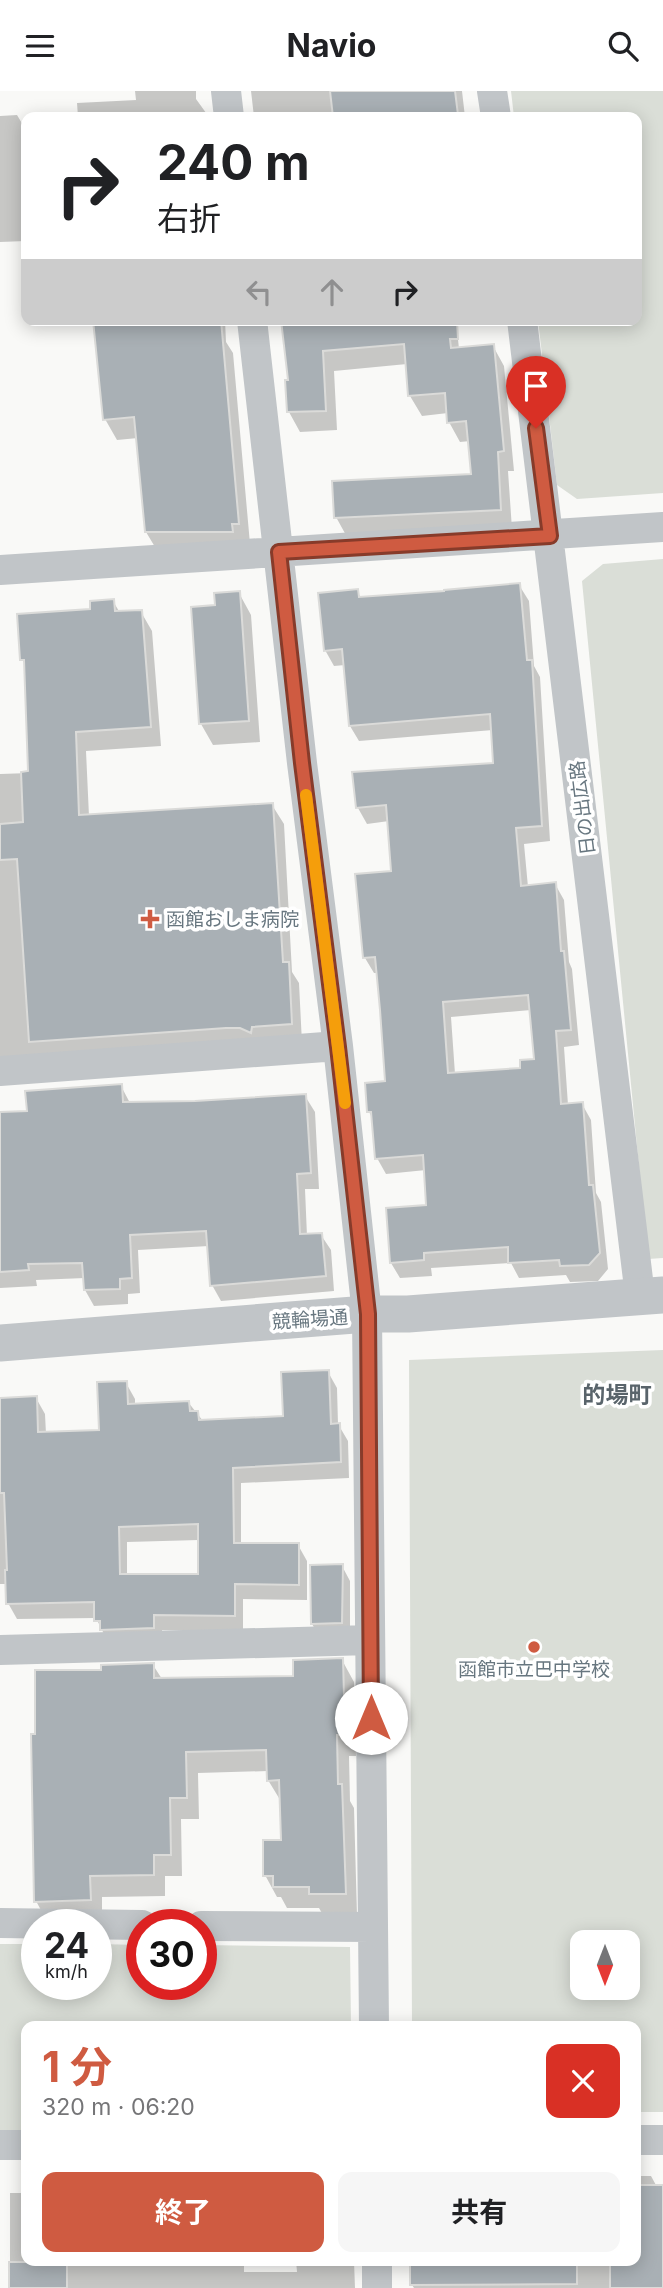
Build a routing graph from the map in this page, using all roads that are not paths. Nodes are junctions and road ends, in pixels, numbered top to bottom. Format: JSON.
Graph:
{"nodes":[{"id":1,"x":226,"y":91,"type":"edge"},
{"id":2,"x":492,"y":91,"type":"edge"},
{"id":3,"x":228,"y":112,"type":"edge"},
{"id":4,"x":495,"y":112,"type":"edge"},
{"id":5,"x":253,"y":326,"type":"edge"},
{"id":6,"x":523,"y":326,"type":"edge"},
{"id":7,"x":663,"y":527,"type":"edge"},
{"id":8,"x":550,"y":536,"type":"junction"},
{"id":9,"x":279,"y":552,"type":"junction"},
{"id":10,"x":0,"y":570,"type":"edge"},
{"id":11,"x":338,"y":1047,"type":"junction"},
{"id":12,"x":0,"y":1071,"type":"edge"},
{"id":13,"x":652,"y":1296,"type":"edge"},
{"id":14,"x":368,"y":1314,"type":"junction"},
{"id":15,"x":0,"y":1343,"type":"edge"},
{"id":16,"x":370,"y":1640,"type":"junction"},
{"id":17,"x":0,"y":1650,"type":"edge"},
{"id":18,"x":0,"y":1923,"type":"edge"},
{"id":19,"x":126,"y":1925,"type":"edge"},
{"id":20,"x":217,"y":1926,"type":"edge"},
{"id":21,"x":372,"y":1927,"type":"junction"},
{"id":22,"x":374,"y":2021,"type":"edge"},
{"id":23,"x":641,"y":2140,"type":"edge"},
{"id":24,"x":663,"y":2140,"type":"edge"},
{"id":25,"x":0,"y":2145,"type":"edge"},
{"id":26,"x":21,"y":2145,"type":"edge"},
{"id":27,"x":377,"y":2266,"type":"edge"},
{"id":28,"x":377,"y":2288,"type":"edge"}],
"edges":[{"from":1,"to":3,"type":"street"},
{"from":2,"to":4,"type":"street"},
{"from":5,"to":9,"type":"street"},
{"from":6,"to":8,"type":"street","name":"日の出広路"},
{"from":7,"to":8,"type":"street"},
{"from":8,"to":9,"type":"street"},
{"from":8,"to":13,"type":"street","name":"日の出広路"},
{"from":9,"to":10,"type":"street"},
{"from":9,"to":11,"type":"street"},
{"from":11,"to":12,"type":"street"},
{"from":11,"to":14,"type":"street"},
{"from":13,"to":14,"type":"street","name":"競輪場通"},
{"from":14,"to":15,"type":"street","name":"競輪場通"},
{"from":14,"to":16,"type":"street"},
{"from":16,"to":17,"type":"street"},
{"from":16,"to":21,"type":"street"},
{"from":18,"to":19,"type":"street"},
{"from":20,"to":21,"type":"street"},
{"from":21,"to":22,"type":"street"},
{"from":23,"to":24,"type":"street"},
{"from":25,"to":26,"type":"street"},
{"from":27,"to":28,"type":"street"}]}
